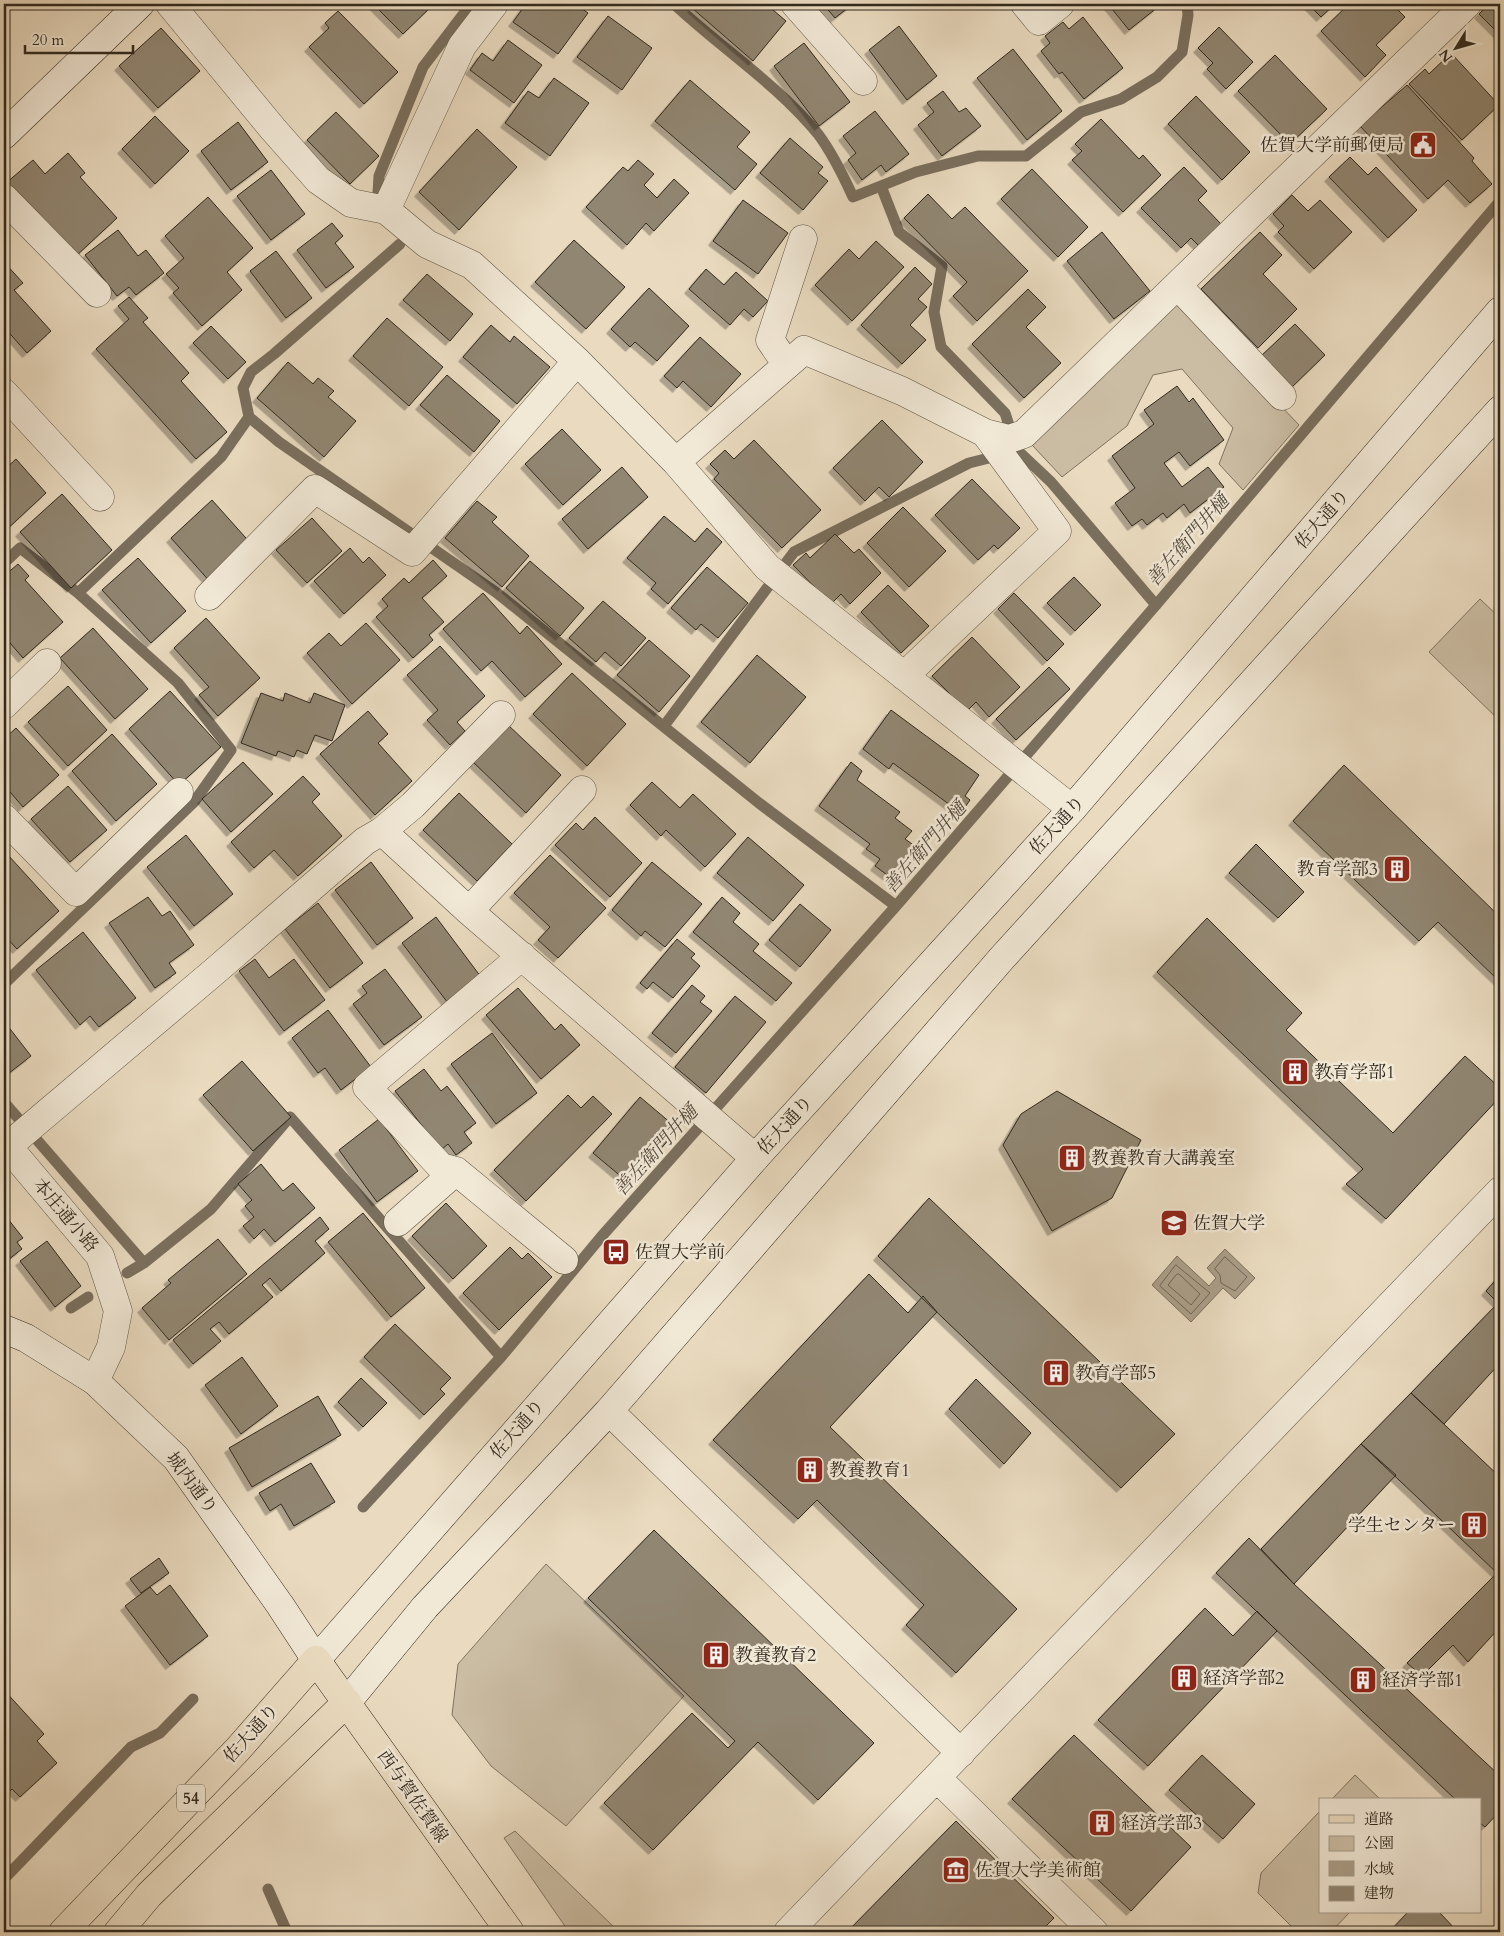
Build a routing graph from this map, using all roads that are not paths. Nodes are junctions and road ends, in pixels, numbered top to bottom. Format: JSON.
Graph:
{"nodes":[{"id":1,"x":140,"y":4,"type":"edge"},
{"id":2,"x":170,"y":4,"type":"edge"},
{"id":3,"x":494,"y":4,"type":"edge"},
{"id":4,"x":795,"y":4,"type":"edge"},
{"id":5,"x":1025,"y":4,"type":"edge"},
{"id":6,"x":1060,"y":4,"type":"edge"},
{"id":7,"x":1467,"y":4,"type":"edge"},
{"id":8,"x":863,"y":81,"type":"dead end"},
{"id":9,"x":4,"y":135,"type":"edge"},
{"id":10,"x":4,"y":198,"type":"edge"},
{"id":11,"x":386,"y":210,"type":"junction"},
{"id":12,"x":803,"y":240,"type":"dead end"},
{"id":13,"x":1178,"y":286,"type":"junction"},
{"id":14,"x":97,"y":293,"type":"dead end"},
{"id":15,"x":1500,"y":311,"type":"edge"},
{"id":16,"x":577,"y":362,"type":"junction"},
{"id":17,"x":787,"y":364,"type":"junction"},
{"id":18,"x":4,"y":393,"type":"edge"},
{"id":19,"x":1282,"y":396,"type":"dead end"},
{"id":20,"x":1500,"y":410,"type":"edge"},
{"id":21,"x":1004,"y":443,"type":"junction"},
{"id":22,"x":676,"y":462,"type":"junction"},
{"id":23,"x":100,"y":497,"type":"dead end"},
{"id":24,"x":209,"y":596,"type":"dead end"},
{"id":25,"x":47,"y":663,"type":"dead end"},
{"id":26,"x":904,"y":676,"type":"junction"},
{"id":27,"x":4,"y":705,"type":"edge"},
{"id":28,"x":501,"y":714,"type":"dead end"},
{"id":29,"x":582,"y":790,"type":"dead end"},
{"id":30,"x":178,"y":792,"type":"dead end"},
{"id":31,"x":1072,"y":809,"type":"junction"},
{"id":32,"x":4,"y":818,"type":"edge"},
{"id":33,"x":382,"y":832,"type":"junction"},
{"id":34,"x":469,"y":911,"type":"junction"},
{"id":35,"x":522,"y":956,"type":"junction"},
{"id":36,"x":16,"y":1137,"type":"edge"},
{"id":37,"x":755,"y":1158,"type":"junction"},
{"id":38,"x":456,"y":1171,"type":"junction"},
{"id":39,"x":1500,"y":1190,"type":"edge"},
{"id":40,"x":398,"y":1222,"type":"dead end"},
{"id":41,"x":564,"y":1260,"type":"dead end"},
{"id":42,"x":4,"y":1329,"type":"edge"},
{"id":43,"x":95,"y":1381,"type":"junction"},
{"id":44,"x":609,"y":1411,"type":"junction"},
{"id":45,"x":316,"y":1660,"type":"junction"},
{"id":46,"x":347,"y":1702,"type":"junction"},
{"id":47,"x":961,"y":1753,"type":"junction"},
{"id":48,"x":937,"y":1778,"type":"junction"},
{"id":49,"x":63,"y":1932,"type":"edge"},
{"id":50,"x":118,"y":1932,"type":"edge"},
{"id":51,"x":510,"y":1932,"type":"edge"},
{"id":52,"x":788,"y":1932,"type":"edge"},
{"id":53,"x":1094,"y":1932,"type":"edge"}],
"edges":[{"from":1,"to":9,"type":"street"},
{"from":2,"to":11,"type":"street"},
{"from":3,"to":11,"type":"street"},
{"from":4,"to":8,"type":"street"},
{"from":5,"to":6,"type":"street"},
{"from":7,"to":13,"type":"street"},
{"from":10,"to":14,"type":"street"},
{"from":11,"to":16,"type":"street"},
{"from":12,"to":17,"type":"street"},
{"from":13,"to":19,"type":"street"},
{"from":13,"to":21,"type":"street"},
{"from":15,"to":31,"type":"street","name":"佐大通り"},
{"from":16,"to":22,"type":"street"},
{"from":16,"to":24,"type":"street"},
{"from":17,"to":21,"type":"street"},
{"from":17,"to":22,"type":"street"},
{"from":18,"to":23,"type":"street"},
{"from":20,"to":44,"type":"street"},
{"from":21,"to":26,"type":"street"},
{"from":22,"to":26,"type":"street"},
{"from":25,"to":27,"type":"street"},
{"from":26,"to":31,"type":"street"},
{"from":28,"to":33,"type":"street"},
{"from":29,"to":34,"type":"street"},
{"from":30,"to":32,"type":"street"},
{"from":31,"to":37,"type":"street","name":"佐大通り"},
{"from":33,"to":34,"type":"street"},
{"from":33,"to":36,"type":"street"},
{"from":34,"to":35,"type":"street"},
{"from":35,"to":37,"type":"street"},
{"from":35,"to":38,"type":"street"},
{"from":36,"to":43,"type":"street","name":"本庄通小路"},
{"from":37,"to":45,"type":"street","name":"佐大通り"},
{"from":38,"to":40,"type":"street"},
{"from":38,"to":41,"type":"street"},
{"from":39,"to":47,"type":"street"},
{"from":42,"to":43,"type":"street","name":"城内通り"},
{"from":43,"to":45,"type":"street","name":"城内通り"},
{"from":44,"to":46,"type":"street"},
{"from":44,"to":47,"type":"street"},
{"from":45,"to":46,"type":"main road","name":"西与賀佐賀線"},
{"from":45,"to":49,"type":"main road","name":"佐大通り","number":"54"},
{"from":46,"to":50,"type":"main road","number":"54"},
{"from":46,"to":51,"type":"main road","name":"西与賀佐賀線"},
{"from":47,"to":48,"type":"street"},
{"from":48,"to":52,"type":"street"},
{"from":48,"to":53,"type":"street"}]}
